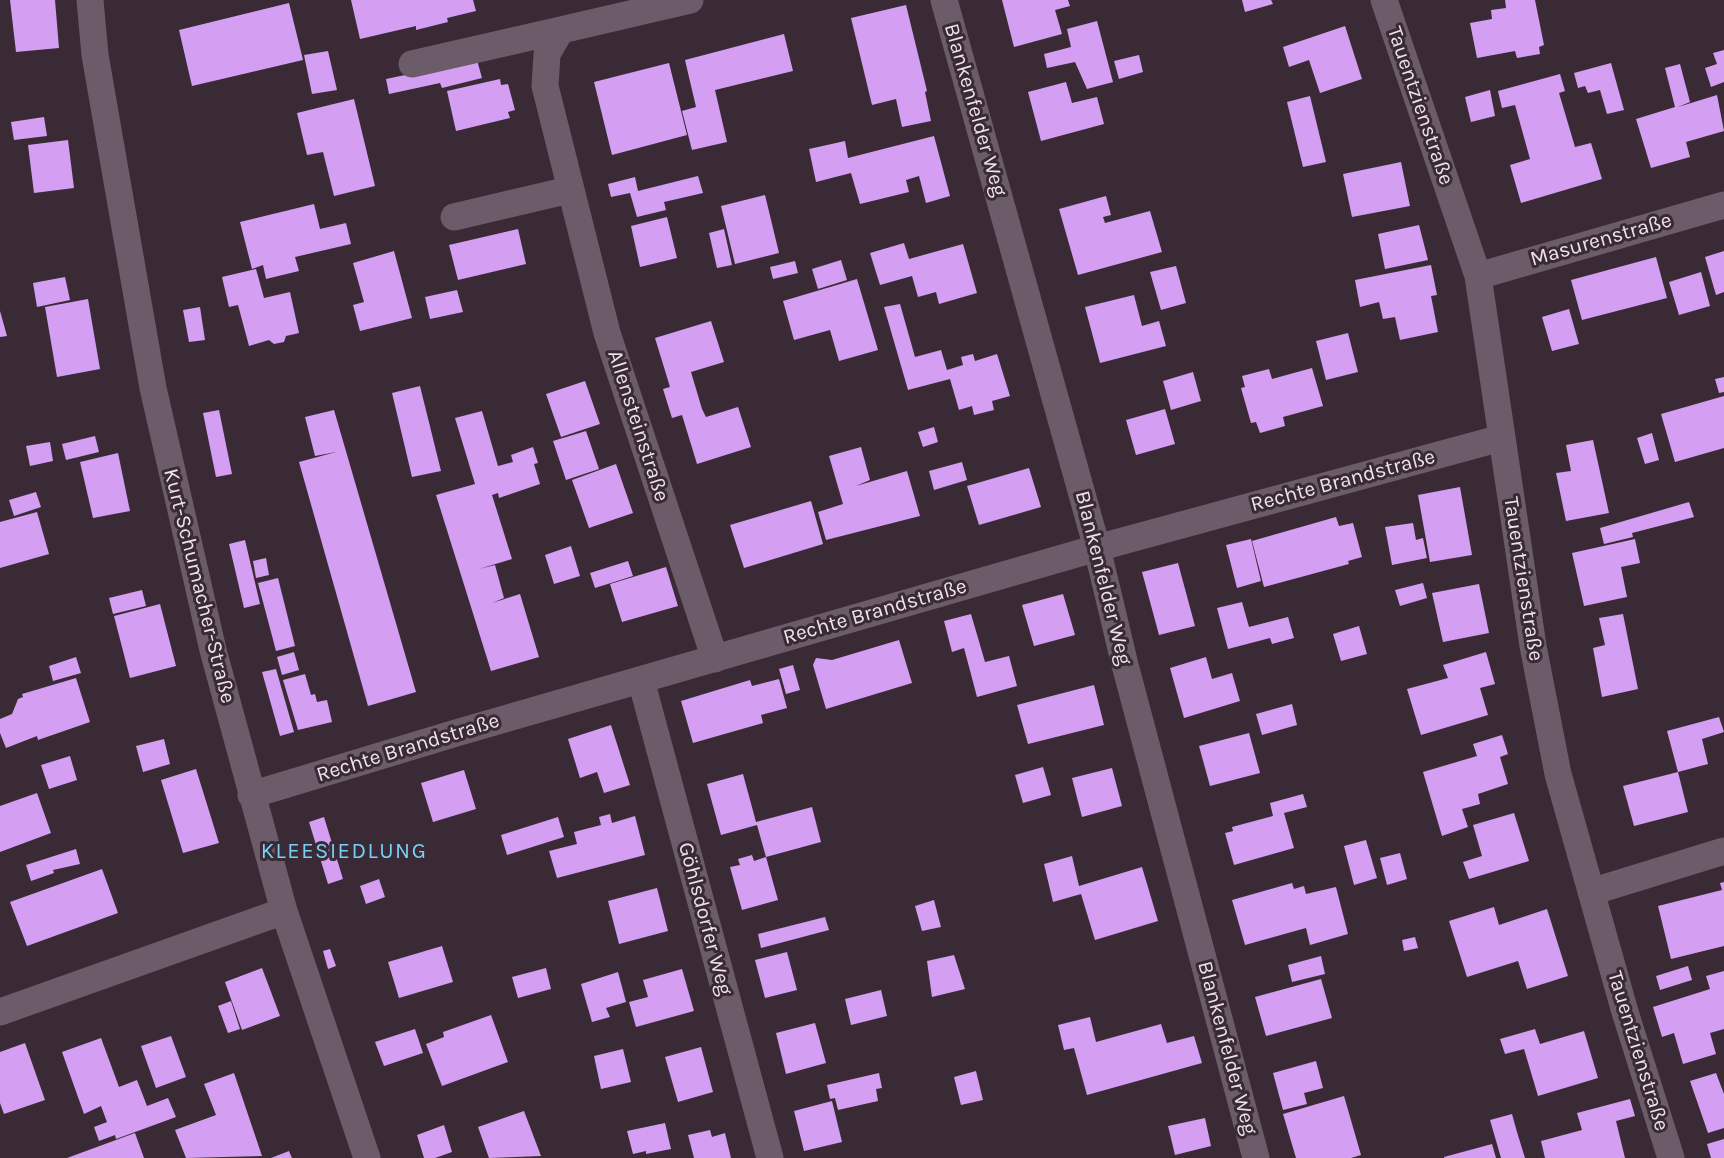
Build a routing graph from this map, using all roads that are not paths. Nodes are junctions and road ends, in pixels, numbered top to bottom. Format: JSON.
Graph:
{"nodes":[{"id":1,"x":90,"y":0,"type":"edge"},
{"id":2,"x":690,"y":0,"type":"edge"},
{"id":3,"x":944,"y":0,"type":"edge"},
{"id":4,"x":1384,"y":0,"type":"edge"},
{"id":5,"x":561,"y":30,"type":"junction"},
{"id":6,"x":412,"y":64,"type":"dead end"},
{"id":7,"x":569,"y":190,"type":"junction"},
{"id":8,"x":1724,"y":205,"type":"edge"},
{"id":9,"x":454,"y":217,"type":"dead end"},
{"id":10,"x":1478,"y":276,"type":"junction"},
{"id":11,"x":1501,"y":438,"type":"junction"},
{"id":12,"x":1097,"y":548,"type":"junction"},
{"id":13,"x":715,"y":659,"type":"junction"},
{"id":14,"x":641,"y":680,"type":"junction"},
{"id":15,"x":251,"y":795,"type":"junction"},
{"id":16,"x":1724,"y":851,"type":"edge"},
{"id":17,"x":1591,"y":892,"type":"junction"},
{"id":18,"x":284,"y":911,"type":"junction"},
{"id":19,"x":0,"y":1012,"type":"edge"},
{"id":20,"x":368,"y":1158,"type":"edge"},
{"id":21,"x":770,"y":1158,"type":"edge"},
{"id":22,"x":1257,"y":1158,"type":"edge"},
{"id":23,"x":1671,"y":1158,"type":"edge"}],
"edges":[{"from":1,"to":15,"type":"street","name":"Kurt-Schumacher-Straße"},
{"from":2,"to":5,"type":"street"},
{"from":3,"to":12,"type":"street","name":"Blankenfelder Weg"},
{"from":4,"to":10,"type":"street","name":"Tauentzienstraße"},
{"from":5,"to":6,"type":"street"},
{"from":5,"to":7,"type":"street","name":"Allensteinstraße"},
{"from":7,"to":9,"type":"street"},
{"from":7,"to":13,"type":"street","name":"Allensteinstraße"},
{"from":8,"to":10,"type":"street","name":"Masurenstraße"},
{"from":10,"to":11,"type":"street","name":"Tauentzienstraße"},
{"from":11,"to":12,"type":"street","name":"Rechte Brandstraße"},
{"from":11,"to":17,"type":"street","name":"Tauentzienstraße"},
{"from":12,"to":13,"type":"street","name":"Rechte Brandstraße"},
{"from":12,"to":22,"type":"street","name":"Blankenfelder Weg"},
{"from":13,"to":14,"type":"street","name":"Rechte Brandstraße"},
{"from":14,"to":15,"type":"street","name":"Rechte Brandstraße"},
{"from":14,"to":21,"type":"street","name":"Göhlsdorfer Weg"},
{"from":15,"to":18,"type":"street","name":"Kurt-Schumacher-Straße"},
{"from":16,"to":17,"type":"street"},
{"from":17,"to":23,"type":"street","name":"Tauentzienstraße"},
{"from":18,"to":19,"type":"street"},
{"from":18,"to":20,"type":"street","name":"Kurt-Schumacher-Straße"}]}
